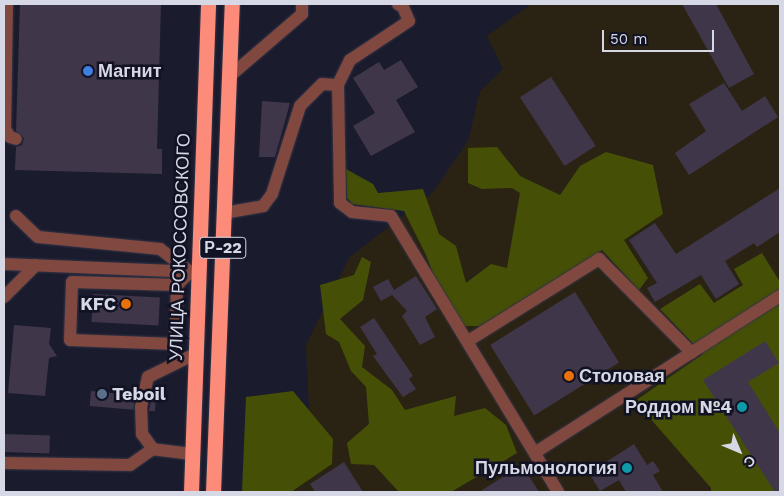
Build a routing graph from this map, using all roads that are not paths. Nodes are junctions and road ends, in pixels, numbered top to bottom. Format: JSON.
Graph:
{"nodes":[{"id":1,"x":7,"y":4,"type":"edge"},
{"id":2,"x":208,"y":4,"type":"edge"},
{"id":3,"x":232,"y":4,"type":"edge"},
{"id":4,"x":302,"y":4,"type":"edge"},
{"id":5,"x":398,"y":4,"type":"edge"},
{"id":6,"x":230,"y":76,"type":"junction"},
{"id":7,"x":338,"y":85,"type":"junction"},
{"id":8,"x":16,"y":139,"type":"dead end"},
{"id":9,"x":224,"y":213,"type":"junction"},
{"id":10,"x":16,"y":216,"type":"dead end"},
{"id":11,"x":4,"y":264,"type":"edge"},
{"id":12,"x":36,"y":265,"type":"junction"},
{"id":13,"x":194,"y":272,"type":"junction"},
{"id":14,"x":177,"y":285,"type":"junction"},
{"id":15,"x":780,"y":296,"type":"edge"},
{"id":16,"x":4,"y":298,"type":"edge"},
{"id":17,"x":468,"y":341,"type":"junction"},
{"id":18,"x":692,"y":353,"type":"junction"},
{"id":19,"x":195,"y":354,"type":"junction"},
{"id":20,"x":154,"y":450,"type":"junction"},
{"id":21,"x":536,"y":452,"type":"junction"},
{"id":22,"x":192,"y":454,"type":"junction"},
{"id":23,"x":4,"y":462,"type":"edge"},
{"id":24,"x":191,"y":492,"type":"edge"},
{"id":25,"x":213,"y":492,"type":"edge"},
{"id":26,"x":558,"y":492,"type":"edge"}],
"edges":[{"from":1,"to":8,"type":"lane"},
{"from":2,"to":13,"type":"highway","name":"УЛИЦА РОКОССОВСКОГО","number":"Р-22"},
{"from":3,"to":6,"type":"highway","number":"Р-22"},
{"from":4,"to":6,"type":"lane"},
{"from":5,"to":7,"type":"lane"},
{"from":6,"to":9,"type":"highway","number":"Р-22"},
{"from":7,"to":9,"type":"lane"},
{"from":7,"to":17,"type":"lane"},
{"from":9,"to":25,"type":"highway","number":"Р-22"},
{"from":10,"to":13,"type":"lane"},
{"from":11,"to":12,"type":"lane"},
{"from":12,"to":13,"type":"lane"},
{"from":12,"to":16,"type":"lane"},
{"from":13,"to":14,"type":"lane"},
{"from":13,"to":19,"type":"highway","name":"УЛИЦА РОКОССОВСКОГО","number":"Р-22"},
{"from":14,"to":14,"type":"lane"},
{"from":15,"to":18,"type":"lane"},
{"from":17,"to":18,"type":"lane"},
{"from":17,"to":21,"type":"lane"},
{"from":18,"to":21,"type":"lane"},
{"from":19,"to":20,"type":"lane"},
{"from":19,"to":22,"type":"highway","name":"УЛИЦА РОКОССОВСКОГО","number":"Р-22"},
{"from":20,"to":22,"type":"lane"},
{"from":20,"to":23,"type":"lane"},
{"from":21,"to":26,"type":"lane"},
{"from":22,"to":24,"type":"highway","name":"УЛИЦА РОКОССОВСКОГО","number":"Р-22"}]}
